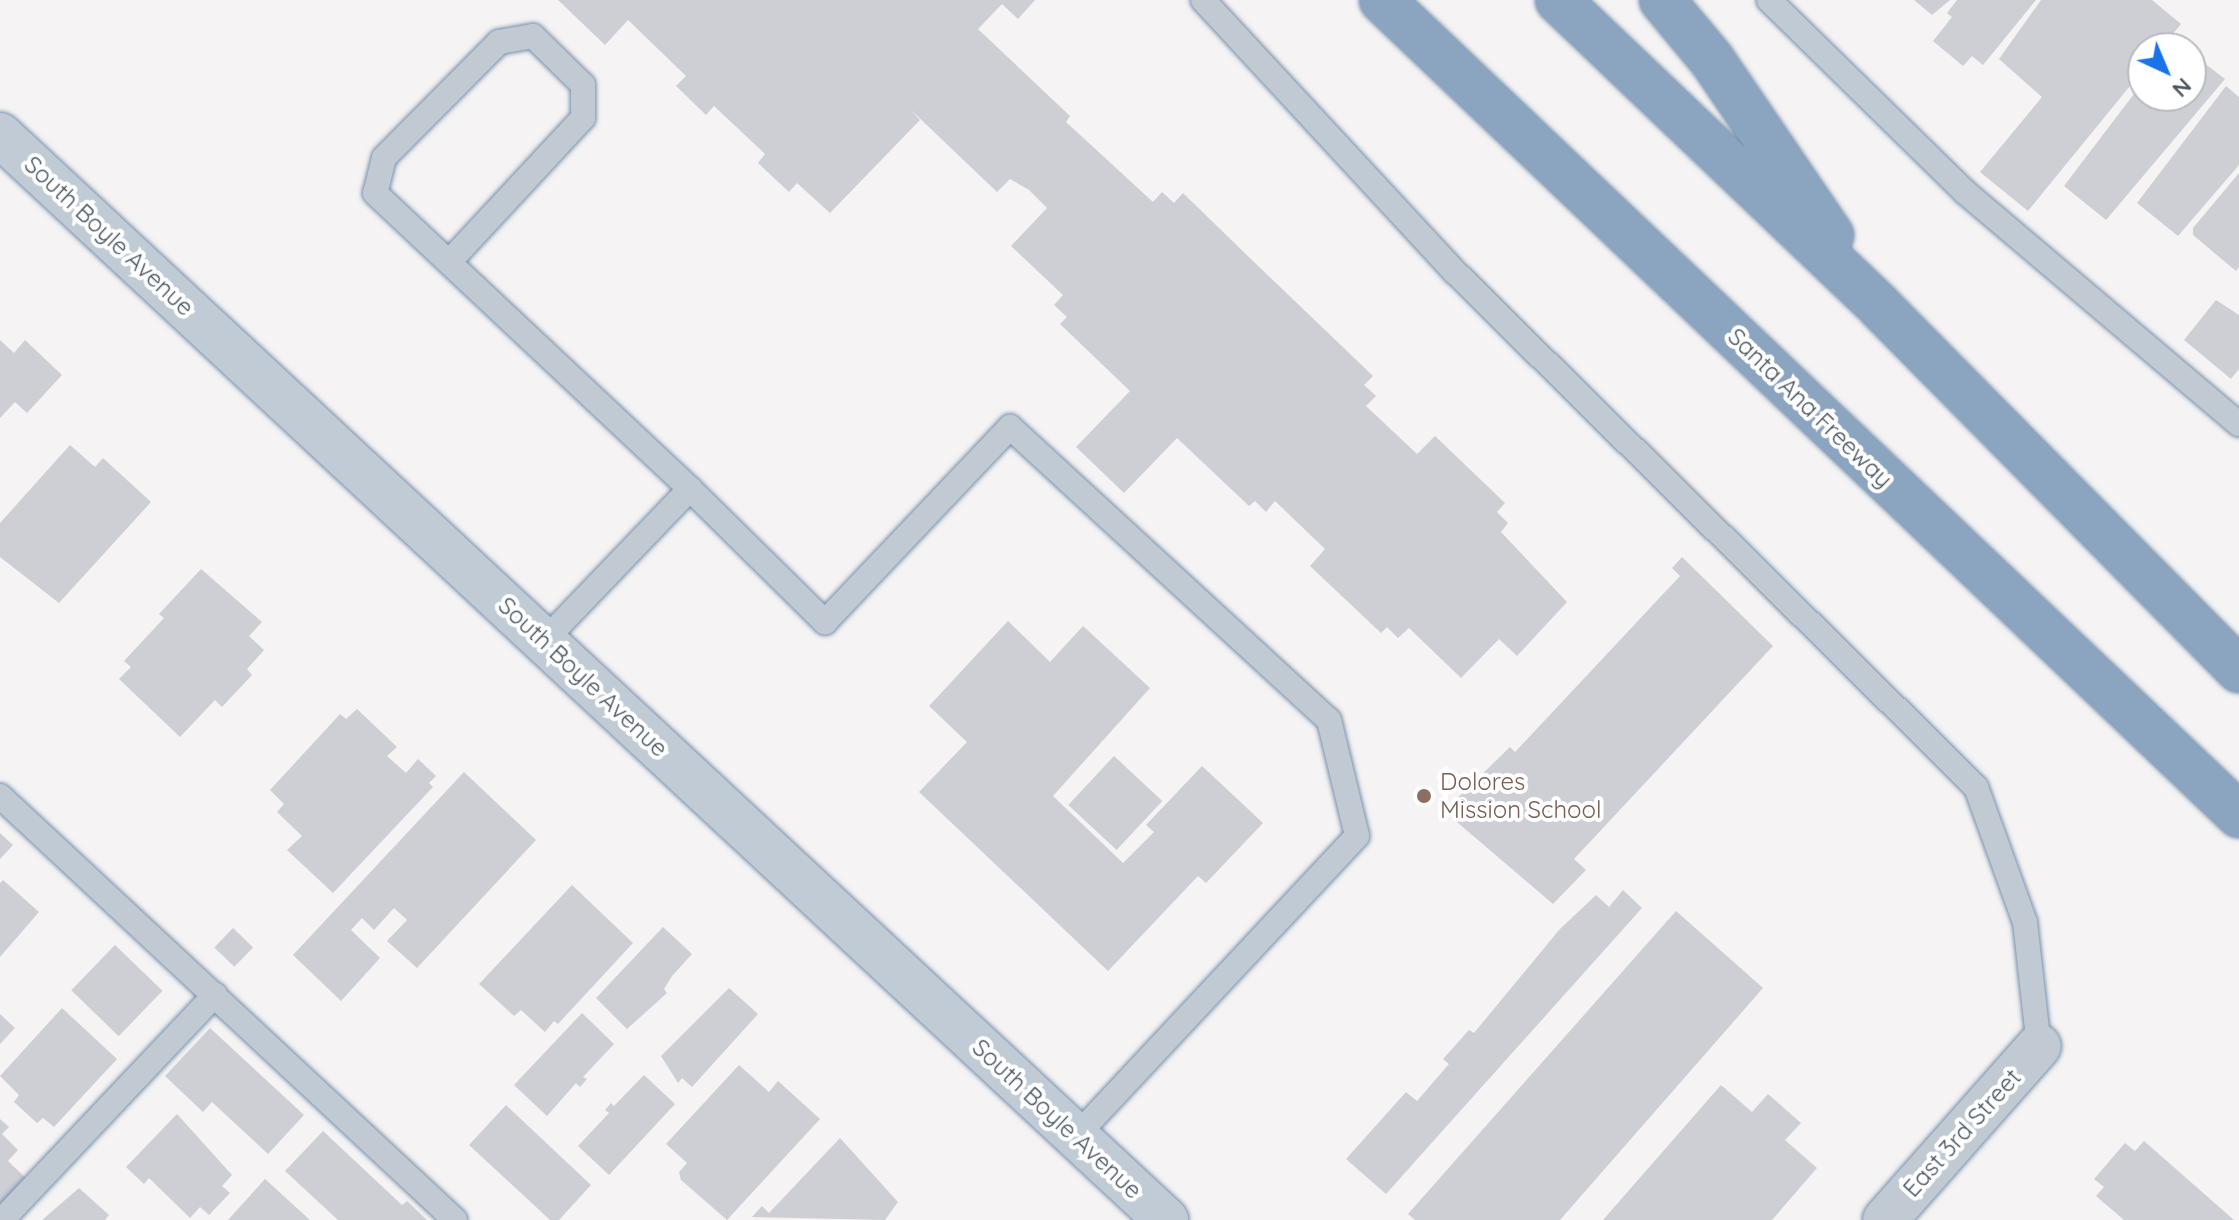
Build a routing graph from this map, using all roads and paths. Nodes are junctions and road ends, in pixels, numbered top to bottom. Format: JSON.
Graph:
{"nodes":[{"id":1,"x":1203,"y":0,"type":"edge"},
{"id":2,"x":1382,"y":0,"type":"edge"},
{"id":3,"x":1558,"y":0,"type":"edge"},
{"id":4,"x":1662,"y":0,"type":"edge"},
{"id":5,"x":1769,"y":0,"type":"edge"},
{"id":6,"x":0,"y":135,"type":"edge"},
{"id":7,"x":451,"y":260,"type":"junction"},
{"id":8,"x":1880,"y":307,"type":"junction"},
{"id":9,"x":2239,"y":424,"type":"edge"},
{"id":10,"x":690,"y":489,"type":"junction"},
{"id":11,"x":544,"y":641,"type":"junction"},
{"id":12,"x":2239,"y":670,"type":"edge"},
{"id":13,"x":2207,"y":785,"type":"junction"},
{"id":14,"x":0,"y":796,"type":"edge"},
{"id":15,"x":2239,"y":815,"type":"edge"},
{"id":16,"x":2239,"y":841,"type":"edge"},
{"id":17,"x":215,"y":995,"type":"junction"},
{"id":18,"x":2039,"y":1046,"type":"joint"},
{"id":19,"x":1076,"y":1136,"type":"junction"},
{"id":20,"x":2,"y":1220,"type":"edge"},
{"id":21,"x":455,"y":1220,"type":"edge"},
{"id":22,"x":1166,"y":1220,"type":"edge"},
{"id":23,"x":1885,"y":1220,"type":"edge"}],
"edges":[{"from":1,"to":18,"type":"lane"},
{"from":2,"to":13,"type":"highway","name":"Santa Ana Freeway"},
{"from":3,"to":8,"type":"highway"},
{"from":4,"to":8,"type":"highway"},
{"from":5,"to":9,"type":"lane"},
{"from":6,"to":11,"type":"main road","name":"South Boyle Avenue"},
{"from":7,"to":7,"type":"lane"},
{"from":7,"to":10,"type":"lane"},
{"from":8,"to":12,"type":"highway"},
{"from":10,"to":11,"type":"lane"},
{"from":10,"to":19,"type":"lane"},
{"from":11,"to":19,"type":"main road","name":"South Boyle Avenue"},
{"from":13,"to":15,"type":"highway","name":"Santa Ana Freeway"},
{"from":13,"to":16,"type":"highway"},
{"from":14,"to":17,"type":"lane"},
{"from":17,"to":20,"type":"lane"},
{"from":17,"to":21,"type":"lane"},
{"from":18,"to":23,"type":"street","name":"East 3rd Street"},
{"from":19,"to":22,"type":"main road","name":"South Boyle Avenue"}]}
